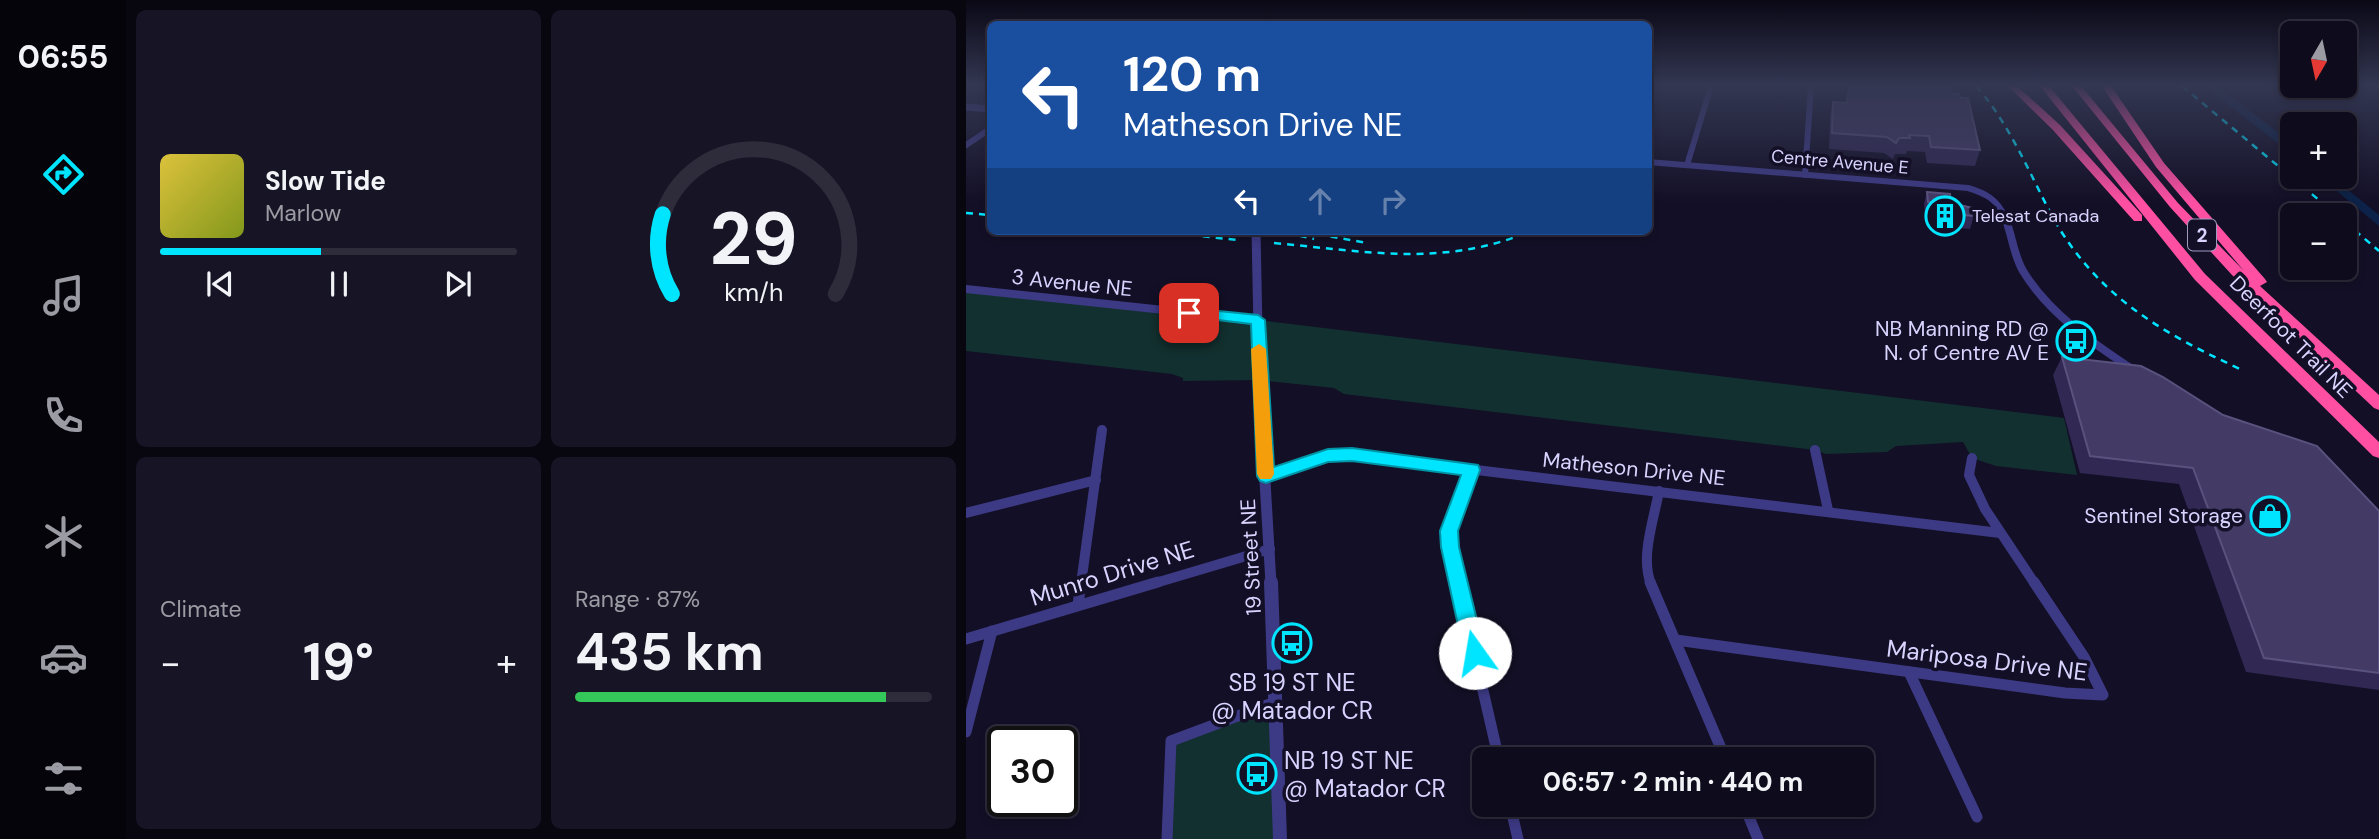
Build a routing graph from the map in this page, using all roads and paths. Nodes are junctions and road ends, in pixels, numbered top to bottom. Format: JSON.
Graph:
{"nodes":[{"id":1,"x":1699,"y":125,"type":"edge"},
{"id":2,"x":1808,"y":125,"type":"edge"},
{"id":3,"x":2053,"y":125,"type":"edge"},
{"id":4,"x":2076,"y":125,"type":"edge"},
{"id":5,"x":2109,"y":125,"type":"edge"},
{"id":6,"x":2133,"y":125,"type":"edge"},
{"id":7,"x":987,"y":131,"type":"edge"},
{"id":8,"x":966,"y":145,"type":"edge"},
{"id":9,"x":1652,"y":162,"type":"edge"},
{"id":10,"x":1687,"y":165,"type":"junction"},
{"id":11,"x":1805,"y":175,"type":"junction"},
{"id":12,"x":1987,"y":193,"type":"joint"},
{"id":13,"x":1256,"y":235,"type":"edge"},
{"id":14,"x":2200,"y":277,"type":"junction"},
{"id":15,"x":966,"y":289,"type":"edge"},
{"id":16,"x":1258,"y":320,"type":"junction"},
{"id":17,"x":2342,"y":372,"type":"junction"},
{"id":18,"x":2143,"y":376,"type":"edge"},
{"id":19,"x":2379,"y":404,"type":"edge"},
{"id":20,"x":1102,"y":430,"type":"dead end"},
{"id":21,"x":1815,"y":450,"type":"dead end"},
{"id":22,"x":2379,"y":452,"type":"edge"},
{"id":23,"x":1972,"y":458,"type":"dead end"},
{"id":24,"x":1472,"y":470,"type":"junction"},
{"id":25,"x":1266,"y":476,"type":"junction"},
{"id":26,"x":1097,"y":480,"type":"junction"},
{"id":27,"x":1659,"y":491,"type":"junction"},
{"id":28,"x":1828,"y":510,"type":"junction"},
{"id":29,"x":966,"y":513,"type":"edge"},
{"id":30,"x":2000,"y":533,"type":"junction"},
{"id":31,"x":1270,"y":549,"type":"junction"},
{"id":32,"x":1078,"y":605,"type":"junction"},
{"id":33,"x":992,"y":631,"type":"junction"},
{"id":34,"x":966,"y":639,"type":"edge"},
{"id":35,"x":1676,"y":640,"type":"junction"},
{"id":36,"x":1909,"y":672,"type":"junction"},
{"id":37,"x":1275,"y":702,"type":"junction"},
{"id":38,"x":966,"y":732,"type":"edge"},
{"id":39,"x":1496,"y":747,"type":"edge"},
{"id":40,"x":1721,"y":747,"type":"edge"},
{"id":41,"x":1513,"y":817,"type":"edge"},
{"id":42,"x":1749,"y":817,"type":"edge"},
{"id":43,"x":1977,"y":817,"type":"dead end"},
{"id":44,"x":1167,"y":839,"type":"edge"},
{"id":45,"x":1280,"y":839,"type":"edge"},
{"id":46,"x":1518,"y":839,"type":"edge"},
{"id":47,"x":1758,"y":839,"type":"edge"}],
"edges":[{"from":1,"to":10,"type":"street"},
{"from":2,"to":11,"type":"street"},
{"from":3,"to":14,"type":"highway"},
{"from":4,"to":14,"type":"highway","name":"Deerfoot Trail NE","number":"2"},
{"from":5,"to":17,"type":"highway","name":"Deerfoot Trail NE","number":"2"},
{"from":6,"to":17,"type":"highway"},
{"from":7,"to":8,"type":"street"},
{"from":9,"to":10,"type":"street","name":"Centre Avenue E"},
{"from":10,"to":11,"type":"street","name":"Centre Avenue E"},
{"from":11,"to":12,"type":"street","name":"Centre Avenue E"},
{"from":12,"to":18,"type":"street"},
{"from":13,"to":16,"type":"street","name":"19 Street NE"},
{"from":14,"to":22,"type":"highway","name":"Deerfoot Trail NE","number":"2"},
{"from":15,"to":16,"type":"street","name":"3 Avenue NE"},
{"from":16,"to":25,"type":"street","name":"19 Street NE"},
{"from":17,"to":19,"type":"highway","name":"Deerfoot Trail NE","number":"2"},
{"from":20,"to":26,"type":"street"},
{"from":21,"to":28,"type":"street"},
{"from":23,"to":30,"type":"street","name":"Mariposa Drive NE"},
{"from":24,"to":25,"type":"street","name":"Matheson Drive NE"},
{"from":24,"to":27,"type":"street","name":"Matheson Drive NE"},
{"from":24,"to":39,"type":"street"},
{"from":25,"to":31,"type":"street","name":"19 Street NE"},
{"from":26,"to":29,"type":"street"},
{"from":26,"to":32,"type":"street"},
{"from":27,"to":28,"type":"street","name":"Matheson Drive NE"},
{"from":27,"to":35,"type":"street"},
{"from":28,"to":30,"type":"street","name":"Matheson Drive NE"},
{"from":30,"to":36,"type":"street","name":"Mariposa Drive NE"},
{"from":31,"to":32,"type":"street","name":"Munro Drive NE"},
{"from":31,"to":37,"type":"street","name":"19 Street NE"},
{"from":32,"to":33,"type":"street","name":"Munro Drive NE"},
{"from":33,"to":34,"type":"street","name":"Munro Drive NE"},
{"from":33,"to":38,"type":"street"},
{"from":35,"to":36,"type":"street","name":"Mariposa Drive NE"},
{"from":35,"to":40,"type":"street"},
{"from":36,"to":43,"type":"street"},
{"from":37,"to":44,"type":"street"},
{"from":37,"to":45,"type":"street","name":"19 Street NE"},
{"from":41,"to":46,"type":"street"},
{"from":42,"to":47,"type":"street"}]}
